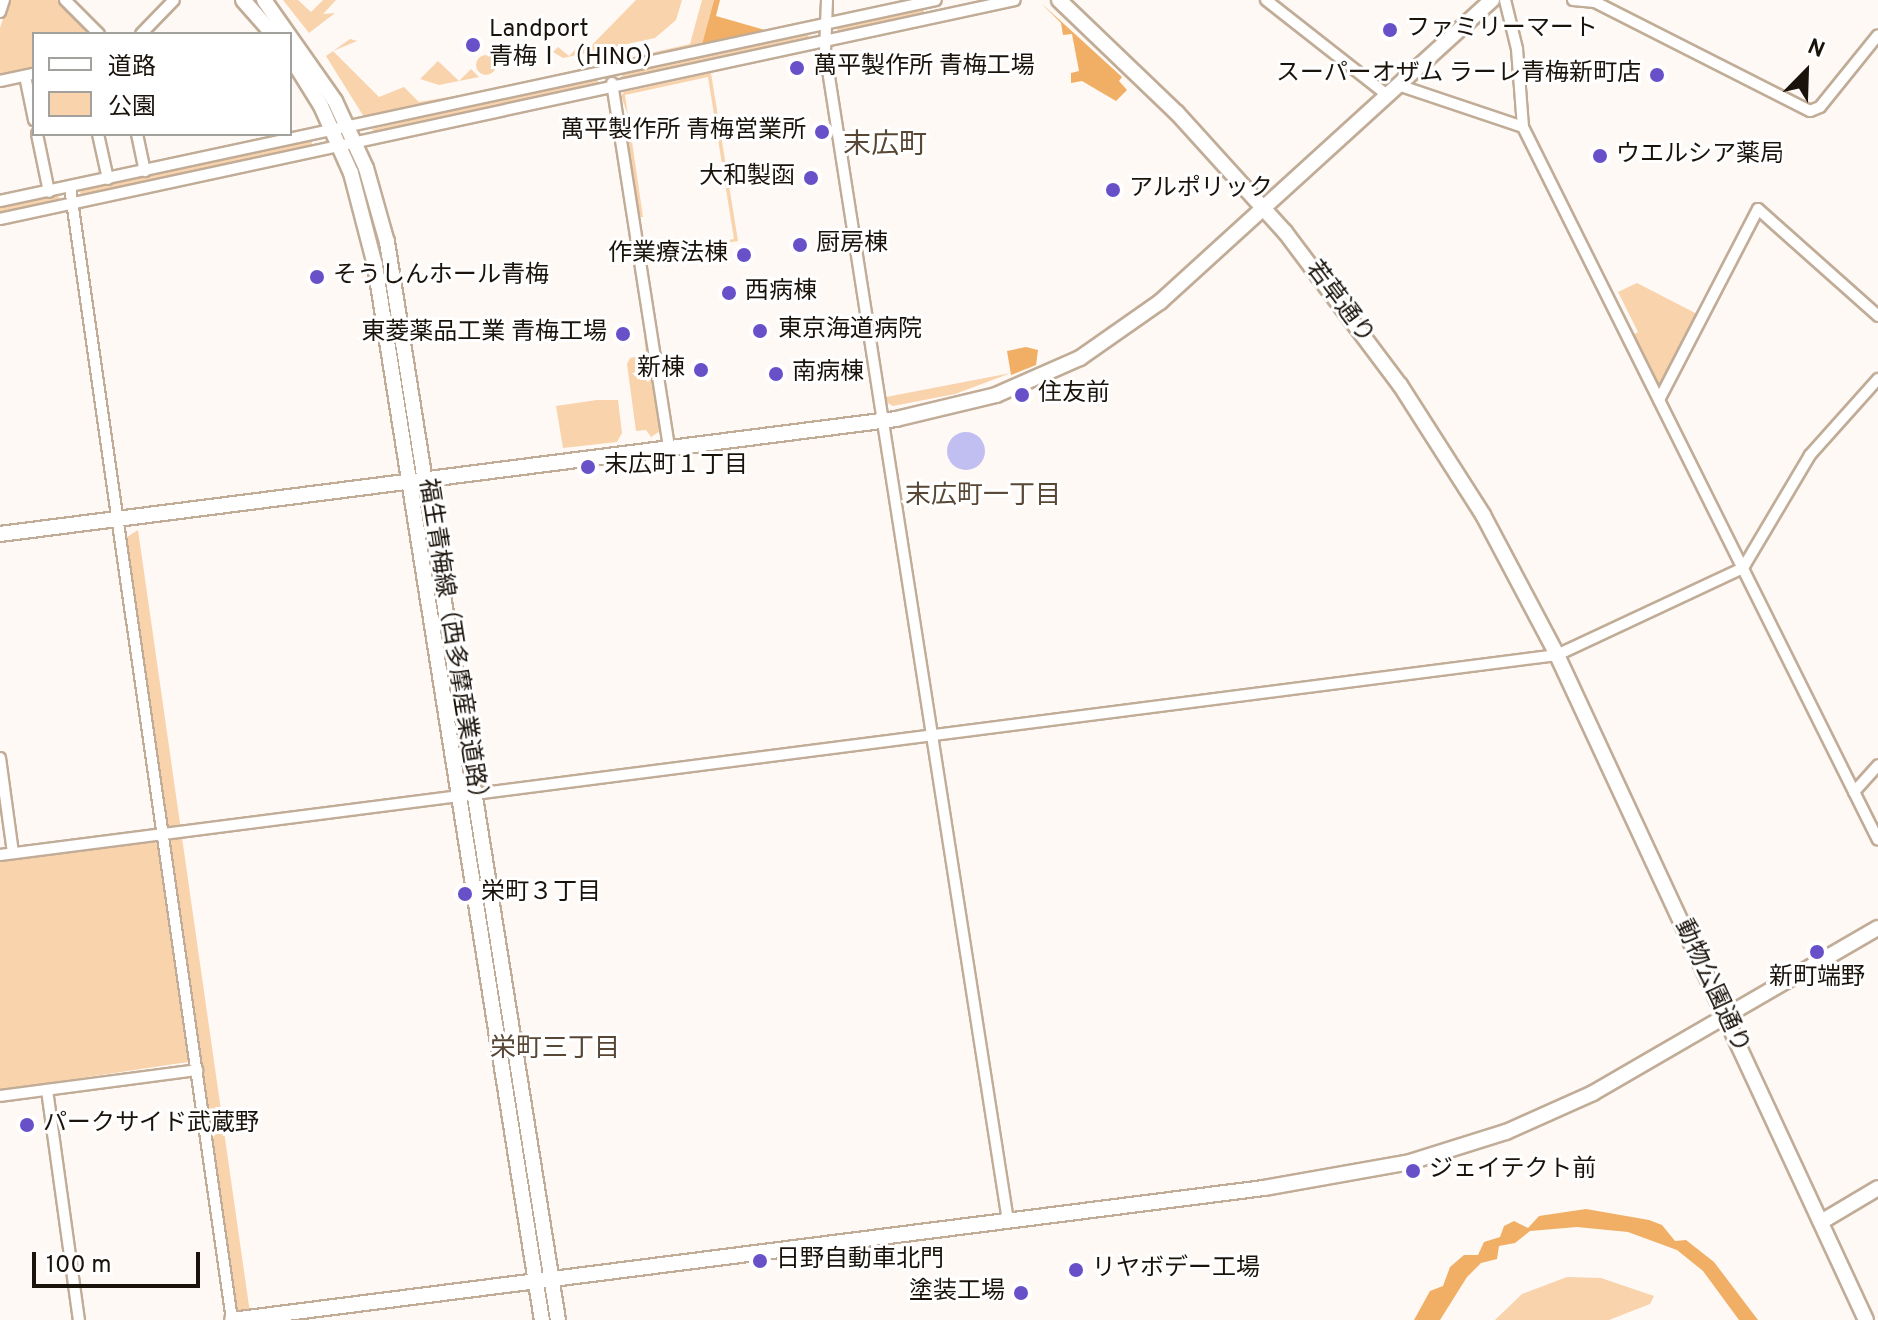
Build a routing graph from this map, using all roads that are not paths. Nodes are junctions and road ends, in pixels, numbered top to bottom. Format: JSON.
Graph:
{"nodes":[{"id":1,"x":4,"y":0,"type":"edge"},
{"id":2,"x":65,"y":0,"type":"edge"},
{"id":3,"x":174,"y":0,"type":"edge"},
{"id":4,"x":243,"y":0,"type":"edge"},
{"id":5,"x":264,"y":0,"type":"edge"},
{"id":6,"x":827,"y":0,"type":"edge"},
{"id":7,"x":934,"y":0,"type":"edge"},
{"id":8,"x":1015,"y":0,"type":"edge"},
{"id":9,"x":1059,"y":0,"type":"edge"},
{"id":10,"x":1266,"y":0,"type":"edge"},
{"id":11,"x":1492,"y":0,"type":"edge"},
{"id":12,"x":1505,"y":0,"type":"edge"},
{"id":13,"x":1573,"y":0,"type":"edge"},
{"id":14,"x":0,"y":12,"type":"edge"},
{"id":15,"x":936,"y":17,"type":"junction"},
{"id":16,"x":822,"y":25,"type":"junction"},
{"id":17,"x":97,"y":32,"type":"edge"},
{"id":18,"x":143,"y":32,"type":"edge"},
{"id":19,"x":271,"y":32,"type":"edge"},
{"id":20,"x":289,"y":32,"type":"edge"},
{"id":21,"x":1878,"y":35,"type":"edge"},
{"id":22,"x":292,"y":36,"type":"edge"},
{"id":23,"x":824,"y":42,"type":"junction"},
{"id":24,"x":292,"y":59,"type":"edge"},
{"id":25,"x":609,"y":71,"type":"junction"},
{"id":26,"x":29,"y":75,"type":"edge"},
{"id":27,"x":0,"y":81,"type":"edge"},
{"id":28,"x":613,"y":87,"type":"junction"},
{"id":29,"x":1392,"y":90,"type":"junction"},
{"id":30,"x":32,"y":102,"type":"edge"},
{"id":31,"x":348,"y":127,"type":"junction"},
{"id":32,"x":1523,"y":127,"type":"junction"},
{"id":33,"x":333,"y":130,"type":"junction"},
{"id":34,"x":37,"y":136,"type":"edge"},
{"id":35,"x":98,"y":136,"type":"edge"},
{"id":36,"x":137,"y":136,"type":"edge"},
{"id":37,"x":356,"y":143,"type":"junction"},
{"id":38,"x":340,"y":147,"type":"junction"},
{"id":39,"x":145,"y":171,"type":"junction"},
{"id":40,"x":108,"y":179,"type":"junction"},
{"id":41,"x":70,"y":187,"type":"junction"},
{"id":42,"x":49,"y":192,"type":"junction"},
{"id":43,"x":0,"y":201,"type":"edge"},
{"id":44,"x":75,"y":204,"type":"junction"},
{"id":45,"x":1264,"y":208,"type":"junction"},
{"id":46,"x":0,"y":219,"type":"edge"},
{"id":47,"x":391,"y":262,"type":"junction"},
{"id":48,"x":375,"y":265,"type":"junction"},
{"id":49,"x":399,"y":308,"type":"junction"},
{"id":50,"x":383,"y":310,"type":"junction"},
{"id":51,"x":1878,"y":316,"type":"edge"},
{"id":52,"x":1878,"y":379,"type":"edge"},
{"id":53,"x":1659,"y":400,"type":"junction"},
{"id":54,"x":883,"y":421,"type":"junction"},
{"id":55,"x":669,"y":448,"type":"junction"},
{"id":56,"x":426,"y":479,"type":"junction"},
{"id":57,"x":410,"y":481,"type":"junction"},
{"id":58,"x":118,"y":519,"type":"junction"},
{"id":59,"x":0,"y":534,"type":"edge"},
{"id":60,"x":1743,"y":568,"type":"junction"},
{"id":61,"x":451,"y":637,"type":"junction"},
{"id":62,"x":434,"y":639,"type":"junction"},
{"id":63,"x":1557,"y":655,"type":"junction"},
{"id":64,"x":933,"y":735,"type":"junction"},
{"id":65,"x":0,"y":758,"type":"edge"},
{"id":66,"x":1878,"y":765,"type":"edge"},
{"id":67,"x":1854,"y":792,"type":"junction"},
{"id":68,"x":476,"y":795,"type":"junction"},
{"id":69,"x":459,"y":797,"type":"junction"},
{"id":70,"x":165,"y":835,"type":"junction"},
{"id":71,"x":1878,"y":840,"type":"edge"},
{"id":72,"x":13,"y":853,"type":"junction"},
{"id":73,"x":0,"y":855,"type":"edge"},
{"id":74,"x":1878,"y":928,"type":"edge"},
{"id":75,"x":1725,"y":1018,"type":"junction"},
{"id":76,"x":197,"y":1070,"type":"junction"},
{"id":77,"x":47,"y":1090,"type":"junction"},
{"id":78,"x":0,"y":1096,"type":"edge"},
{"id":79,"x":1878,"y":1188,"type":"edge"},
{"id":80,"x":1008,"y":1221,"type":"junction"},
{"id":81,"x":1821,"y":1222,"type":"junction"},
{"id":82,"x":552,"y":1279,"type":"junction"},
{"id":83,"x":536,"y":1281,"type":"junction"},
{"id":84,"x":79,"y":1320,"type":"edge"},
{"id":85,"x":232,"y":1320,"type":"edge"},
{"id":86,"x":542,"y":1320,"type":"edge"},
{"id":87,"x":558,"y":1320,"type":"edge"},
{"id":88,"x":1866,"y":1320,"type":"edge"}],
"edges":[{"from":1,"to":14,"type":"street"},
{"from":2,"to":17,"type":"street"},
{"from":3,"to":18,"type":"street"},
{"from":4,"to":19,"type":"street"},
{"from":5,"to":20,"type":"street","name":"福生青梅線（西多摩産業道路）"},
{"from":6,"to":16,"type":"street"},
{"from":7,"to":15,"type":"street"},
{"from":7,"to":16,"type":"street"},
{"from":8,"to":15,"type":"street"},
{"from":9,"to":45,"type":"street","name":"若草通り"},
{"from":10,"to":29,"type":"street"},
{"from":11,"to":29,"type":"street"},
{"from":12,"to":32,"type":"street"},
{"from":13,"to":21,"type":"street"},
{"from":15,"to":23,"type":"street"},
{"from":16,"to":23,"type":"street"},
{"from":16,"to":25,"type":"street"},
{"from":22,"to":31,"type":"street","name":"福生青梅線（西多摩産業道路）"},
{"from":23,"to":28,"type":"street"},
{"from":23,"to":54,"type":"street"},
{"from":24,"to":33,"type":"street","name":"福生青梅線（西多摩産業道路）"},
{"from":25,"to":28,"type":"street"},
{"from":25,"to":31,"type":"street"},
{"from":26,"to":27,"type":"street"},
{"from":26,"to":30,"type":"street"},
{"from":28,"to":37,"type":"street"},
{"from":28,"to":55,"type":"street"},
{"from":29,"to":32,"type":"street"},
{"from":29,"to":45,"type":"street"},
{"from":31,"to":33,"type":"street"},
{"from":31,"to":37,"type":"street","name":"福生青梅線（西多摩産業道路）"},
{"from":32,"to":53,"type":"street"},
{"from":33,"to":38,"type":"street","name":"福生青梅線（西多摩産業道路）"},
{"from":33,"to":39,"type":"street"},
{"from":34,"to":42,"type":"street"},
{"from":35,"to":40,"type":"street"},
{"from":36,"to":39,"type":"street"},
{"from":37,"to":38,"type":"street"},
{"from":37,"to":47,"type":"street","name":"福生青梅線（西多摩産業道路）"},
{"from":38,"to":44,"type":"street"},
{"from":38,"to":48,"type":"street","name":"福生青梅線（西多摩産業道路）"},
{"from":39,"to":40,"type":"street"},
{"from":40,"to":41,"type":"street"},
{"from":41,"to":42,"type":"street"},
{"from":41,"to":44,"type":"street"},
{"from":42,"to":43,"type":"street"},
{"from":44,"to":46,"type":"street"},
{"from":44,"to":58,"type":"street"},
{"from":45,"to":54,"type":"street"},
{"from":45,"to":63,"type":"street","name":"若草通り"},
{"from":47,"to":48,"type":"street"},
{"from":47,"to":49,"type":"street","name":"福生青梅線（西多摩産業道路）"},
{"from":48,"to":50,"type":"street","name":"福生青梅線（西多摩産業道路）"},
{"from":49,"to":50,"type":"street"},
{"from":49,"to":56,"type":"street","name":"福生青梅線（西多摩産業道路）"},
{"from":50,"to":57,"type":"street","name":"福生青梅線（西多摩産業道路）"},
{"from":51,"to":53,"type":"street"},
{"from":52,"to":60,"type":"street"},
{"from":53,"to":60,"type":"street"},
{"from":54,"to":55,"type":"street"},
{"from":54,"to":64,"type":"street"},
{"from":55,"to":56,"type":"street"},
{"from":56,"to":57,"type":"street"},
{"from":56,"to":61,"type":"street","name":"福生青梅線（西多摩産業道路）"},
{"from":57,"to":58,"type":"street"},
{"from":57,"to":62,"type":"street","name":"福生青梅線（西多摩産業道路）"},
{"from":58,"to":59,"type":"street"},
{"from":58,"to":70,"type":"street"},
{"from":60,"to":63,"type":"street"},
{"from":60,"to":67,"type":"street"},
{"from":61,"to":62,"type":"street"},
{"from":61,"to":68,"type":"street","name":"福生青梅線（西多摩産業道路）"},
{"from":62,"to":69,"type":"street","name":"福生青梅線（西多摩産業道路）"},
{"from":63,"to":64,"type":"street"},
{"from":63,"to":75,"type":"street","name":"動物公園通り"},
{"from":64,"to":68,"type":"street"},
{"from":64,"to":80,"type":"street"},
{"from":65,"to":72,"type":"street"},
{"from":66,"to":67,"type":"street"},
{"from":67,"to":71,"type":"street"},
{"from":68,"to":69,"type":"street"},
{"from":68,"to":82,"type":"street","name":"福生青梅線（西多摩産業道路）"},
{"from":69,"to":70,"type":"street"},
{"from":69,"to":83,"type":"street","name":"福生青梅線（西多摩産業道路）"},
{"from":70,"to":72,"type":"street"},
{"from":70,"to":76,"type":"street"},
{"from":72,"to":73,"type":"street"},
{"from":74,"to":75,"type":"street"},
{"from":75,"to":80,"type":"street"},
{"from":75,"to":81,"type":"street","name":"動物公園通り"},
{"from":76,"to":77,"type":"street"},
{"from":76,"to":85,"type":"street"},
{"from":77,"to":78,"type":"street"},
{"from":77,"to":84,"type":"street"},
{"from":79,"to":81,"type":"street"},
{"from":80,"to":82,"type":"street"},
{"from":81,"to":88,"type":"street","name":"動物公園通り"},
{"from":82,"to":83,"type":"street"},
{"from":82,"to":87,"type":"street","name":"福生青梅線（西多摩産業道路）"},
{"from":83,"to":85,"type":"street"},
{"from":83,"to":86,"type":"street","name":"福生青梅線（西多摩産業道路）"}]}
